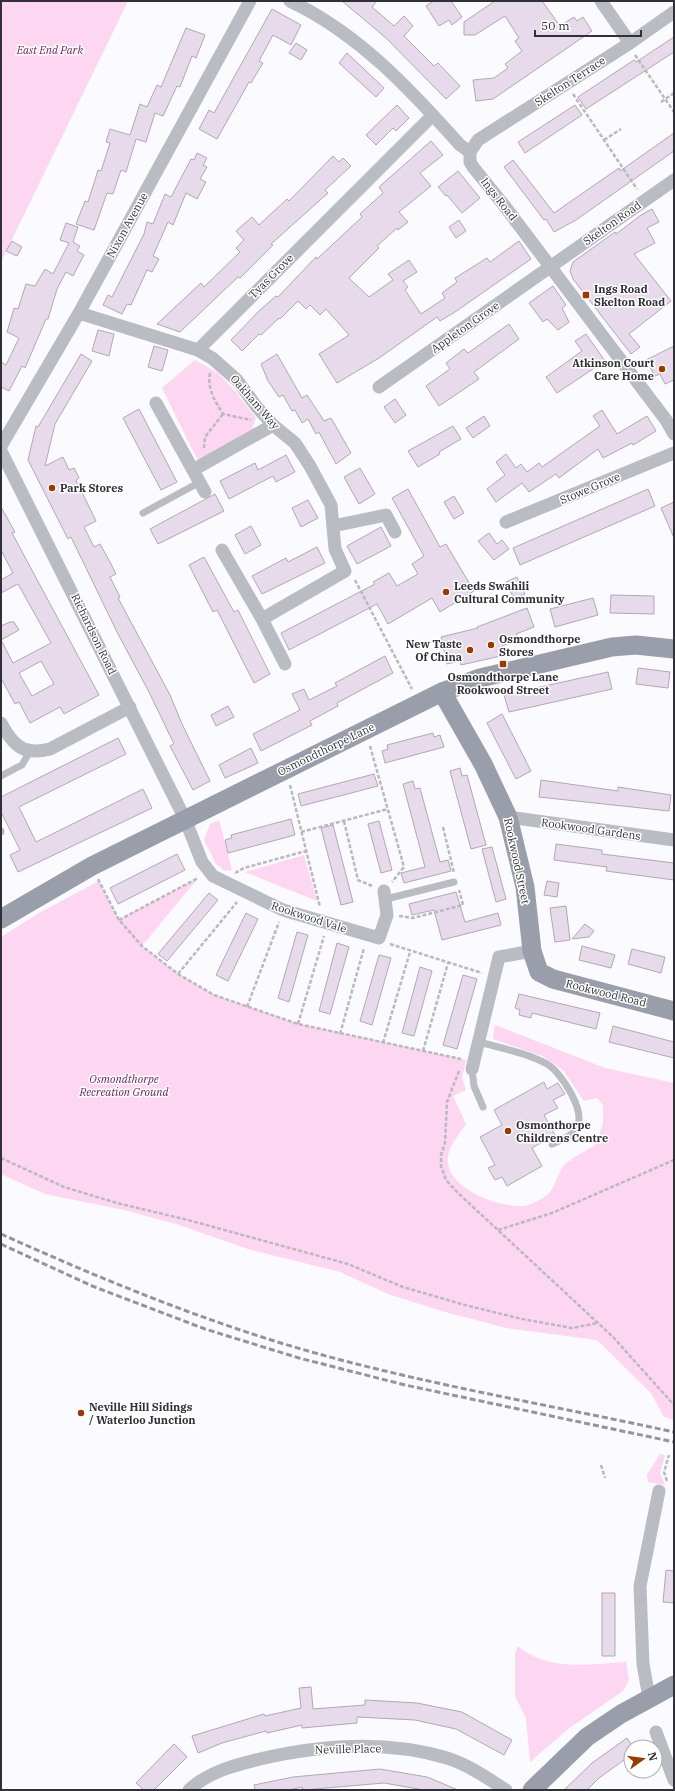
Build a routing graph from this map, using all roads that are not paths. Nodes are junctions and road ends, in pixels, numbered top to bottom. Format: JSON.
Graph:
{"nodes":[{"id":1,"x":250,"y":1,"type":"edge"},
{"id":2,"x":290,"y":1,"type":"edge"},
{"id":3,"x":601,"y":1,"type":"edge"},
{"id":4,"x":674,"y":12,"type":"edge"},
{"id":5,"x":629,"y":44,"type":"junction"},
{"id":6,"x":433,"y":115,"type":"junction"},
{"id":7,"x":470,"y":152,"type":"junction"},
{"id":8,"x":674,"y":180,"type":"edge"},
{"id":9,"x":551,"y":267,"type":"junction"},
{"id":10,"x":79,"y":313,"type":"junction"},
{"id":11,"x":198,"y":350,"type":"junction"},
{"id":12,"x":379,"y":387,"type":"dead end"},
{"id":13,"x":156,"y":403,"type":"dead end"},
{"id":14,"x":670,"y":418,"type":"edge"},
{"id":15,"x":273,"y":425,"type":"junction"},
{"id":16,"x":674,"y":434,"type":"edge"},
{"id":17,"x":1,"y":446,"type":"edge"},
{"id":18,"x":1,"y":451,"type":"edge"},
{"id":19,"x":674,"y":453,"type":"edge"},
{"id":20,"x":193,"y":470,"type":"junction"},
{"id":21,"x":202,"y":487,"type":"joint"},
{"id":22,"x":143,"y":513,"type":"dead end"},
{"id":23,"x":506,"y":522,"type":"dead end"},
{"id":24,"x":333,"y":526,"type":"junction"},
{"id":25,"x":396,"y":532,"type":"dead end"},
{"id":26,"x":222,"y":550,"type":"dead end"},
{"id":27,"x":262,"y":619,"type":"junction"},
{"id":28,"x":674,"y":649,"type":"edge"},
{"id":29,"x":285,"y":664,"type":"dead end"},
{"id":30,"x":442,"y":692,"type":"junction"},
{"id":31,"x":130,"y":707,"type":"junction"},
{"id":32,"x":1,"y":723,"type":"edge"},
{"id":33,"x":30,"y":751,"type":"junction"},
{"id":34,"x":1,"y":776,"type":"edge"},
{"id":35,"x":508,"y":817,"type":"junction"},
{"id":36,"x":185,"y":819,"type":"junction"},
{"id":37,"x":674,"y":840,"type":"edge"},
{"id":38,"x":454,"y":882,"type":"dead end"},
{"id":39,"x":385,"y":895,"type":"joint"},
{"id":40,"x":1,"y":919,"type":"edge"},
{"id":41,"x":532,"y":951,"type":"junction"},
{"id":42,"x":539,"y":972,"type":"joint"},
{"id":43,"x":674,"y":1010,"type":"edge"},
{"id":44,"x":479,"y":1042,"type":"junction"},
{"id":45,"x":470,"y":1063,"type":"joint"},
{"id":46,"x":483,"y":1107,"type":"dead end"},
{"id":47,"x":552,"y":1144,"type":"dead end"},
{"id":48,"x":659,"y":1491,"type":"road end"},
{"id":49,"x":674,"y":1685,"type":"edge"},
{"id":50,"x":649,"y":1698,"type":"junction"},
{"id":51,"x":656,"y":1732,"type":"dead end"},
{"id":52,"x":674,"y":1780,"type":"edge"},
{"id":53,"x":188,"y":1790,"type":"edge"},
{"id":54,"x":506,"y":1790,"type":"edge"},
{"id":55,"x":532,"y":1790,"type":"edge"}],
"edges":[{"from":1,"to":10,"type":"street","name":"Nixon Avenue"},
{"from":2,"to":6,"type":"street"},
{"from":3,"to":5,"type":"street"},
{"from":4,"to":5,"type":"street","name":"Skelton Terrace"},
{"from":5,"to":7,"type":"street","name":"Skelton Terrace"},
{"from":6,"to":7,"type":"street"},
{"from":6,"to":11,"type":"street","name":"Tyas Grove"},
{"from":7,"to":9,"type":"street","name":"Ings Road"},
{"from":8,"to":9,"type":"street","name":"Skelton Road"},
{"from":9,"to":12,"type":"street","name":"Appleton Grove"},
{"from":9,"to":14,"type":"street","name":"Ings Road"},
{"from":10,"to":11,"type":"street"},
{"from":10,"to":17,"type":"street","name":"Nixon Avenue"},
{"from":11,"to":15,"type":"street","name":"Oakham Way"},
{"from":13,"to":20,"type":"street"},
{"from":14,"to":16,"type":"street","name":"Ings Road"},
{"from":15,"to":20,"type":"street"},
{"from":15,"to":24,"type":"street","name":"Oakham Way"},
{"from":18,"to":31,"type":"street","name":"Richardson Road"},
{"from":19,"to":23,"type":"street","name":"Stowe Grove"},
{"from":20,"to":21,"type":"street"},
{"from":21,"to":22,"type":"lane"},
{"from":24,"to":25,"type":"street"},
{"from":24,"to":27,"type":"street","name":"Oakham Way"},
{"from":26,"to":27,"type":"street"},
{"from":27,"to":29,"type":"street"},
{"from":28,"to":30,"type":"street","name":"Osmondthorpe Lane"},
{"from":30,"to":35,"type":"street","name":"Rookwood Street"},
{"from":30,"to":36,"type":"street","name":"Osmondthorpe Lane"},
{"from":31,"to":33,"type":"street"},
{"from":31,"to":36,"type":"street","name":"Richardson Road"},
{"from":32,"to":33,"type":"street"},
{"from":33,"to":34,"type":"lane"},
{"from":35,"to":37,"type":"street","name":"Rookwood Gardens"},
{"from":35,"to":41,"type":"street","name":"Rookwood Street"},
{"from":36,"to":39,"type":"street","name":"Rookwood Vale"},
{"from":36,"to":40,"type":"street","name":"Osmondthorpe Lane"},
{"from":38,"to":39,"type":"lane"},
{"from":41,"to":42,"type":"street","name":"Rookwood Street"},
{"from":41,"to":44,"type":"street"},
{"from":42,"to":43,"type":"street","name":"Rookwood Road"},
{"from":44,"to":45,"type":"street"},
{"from":44,"to":47,"type":"lane"},
{"from":45,"to":46,"type":"lane"},
{"from":48,"to":50,"type":"street"},
{"from":49,"to":50,"type":"street"},
{"from":50,"to":55,"type":"street"},
{"from":51,"to":52,"type":"street"},
{"from":53,"to":54,"type":"street","name":"Neville Place"}]}
